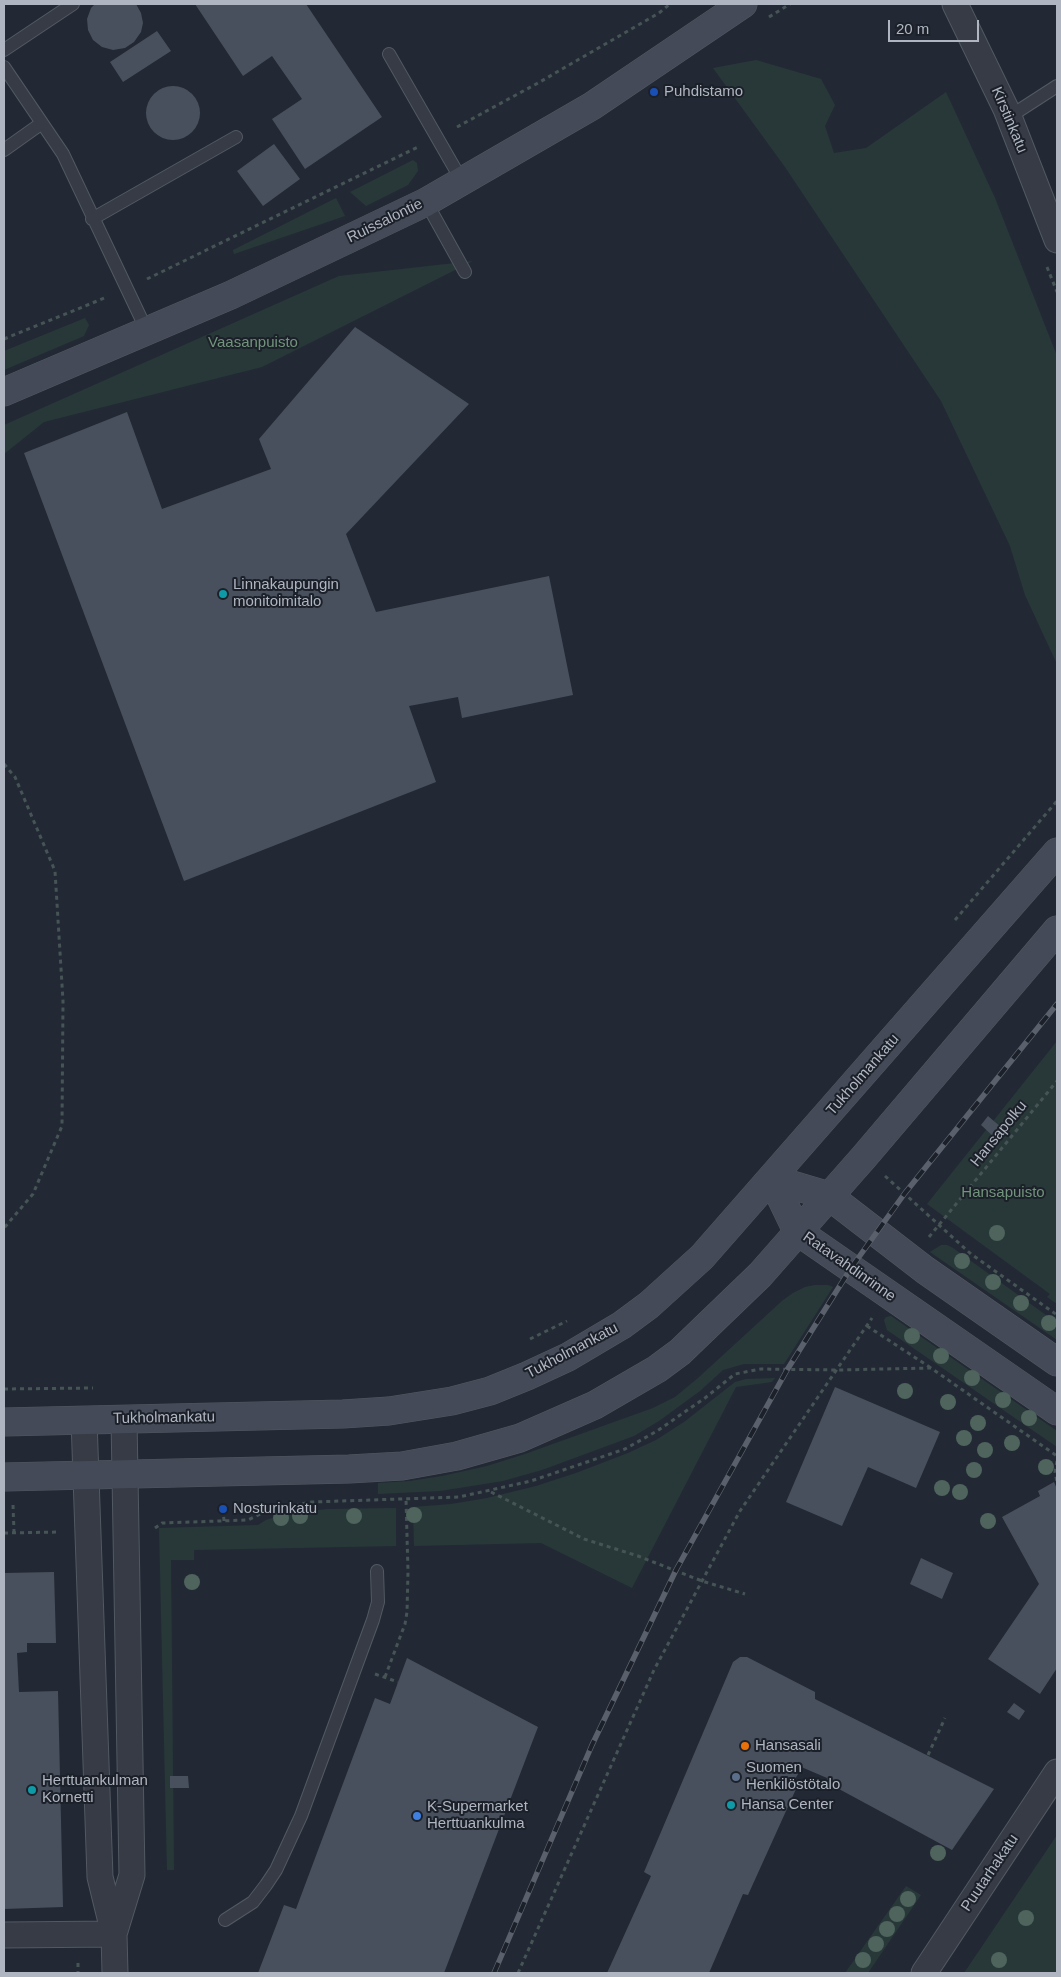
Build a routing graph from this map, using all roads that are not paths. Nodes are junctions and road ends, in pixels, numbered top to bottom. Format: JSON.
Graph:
{"nodes":[{"id":1,"x":74,"y":4,"type":"edge"},
{"id":2,"x":742,"y":4,"type":"edge"},
{"id":3,"x":955,"y":4,"type":"edge"},
{"id":4,"x":4,"y":50,"type":"edge"},
{"id":5,"x":389,"y":54,"type":"dead end"},
{"id":6,"x":4,"y":67,"type":"edge"},
{"id":7,"x":1057,"y":86,"type":"edge"},
{"id":8,"x":1009,"y":117,"type":"junction"},
{"id":9,"x":42,"y":123,"type":"junction"},
{"id":10,"x":236,"y":137,"type":"dead end"},
{"id":11,"x":4,"y":150,"type":"edge"},
{"id":12,"x":462,"y":181,"type":"junction"},
{"id":13,"x":426,"y":202,"type":"junction"},
{"id":14,"x":92,"y":219,"type":"junction"},
{"id":15,"x":1057,"y":240,"type":"edge"},
{"id":16,"x":465,"y":272,"type":"dead end"},
{"id":17,"x":147,"y":331,"type":"junction"},
{"id":18,"x":4,"y":392,"type":"edge"},
{"id":19,"x":1057,"y":852,"type":"edge"},
{"id":20,"x":1057,"y":930,"type":"edge"},
{"id":21,"x":772,"y":1179,"type":"junction"},
{"id":22,"x":829,"y":1196,"type":"junction"},
{"id":23,"x":797,"y":1231,"type":"junction"},
{"id":24,"x":1057,"y":1362,"type":"edge"},
{"id":25,"x":1057,"y":1411,"type":"edge"},
{"id":26,"x":124,"y":1419,"type":"junction"},
{"id":27,"x":84,"y":1420,"type":"junction"},
{"id":28,"x":4,"y":1422,"type":"edge"},
{"id":29,"x":85,"y":1475,"type":"junction"},
{"id":30,"x":126,"y":1475,"type":"junction"},
{"id":31,"x":4,"y":1477,"type":"edge"},
{"id":32,"x":377,"y":1571,"type":"dead end"},
{"id":33,"x":1057,"y":1772,"type":"edge"},
{"id":34,"x":225,"y":1920,"type":"dead end"},
{"id":35,"x":114,"y":1934,"type":"junction"},
{"id":36,"x":4,"y":1935,"type":"edge"},
{"id":37,"x":115,"y":1973,"type":"edge"},
{"id":38,"x":924,"y":1973,"type":"edge"}],
"edges":[{"from":1,"to":4,"type":"lane"},
{"from":2,"to":12,"type":"main road","name":"Ruissalontie"},
{"from":3,"to":8,"type":"street","name":"Kirstinkatu"},
{"from":5,"to":12,"type":"lane"},
{"from":6,"to":9,"type":"lane"},
{"from":7,"to":8,"type":"lane"},
{"from":8,"to":15,"type":"street","name":"Kirstinkatu"},
{"from":9,"to":11,"type":"lane"},
{"from":9,"to":14,"type":"lane"},
{"from":10,"to":14,"type":"lane"},
{"from":12,"to":13,"type":"main road","name":"Ruissalontie"},
{"from":13,"to":16,"type":"lane"},
{"from":13,"to":17,"type":"main road","name":"Ruissalontie"},
{"from":14,"to":17,"type":"lane"},
{"from":17,"to":18,"type":"main road","name":"Ruissalontie"},
{"from":19,"to":21,"type":"main road","name":"Tukholmankatu"},
{"from":20,"to":22,"type":"main road"},
{"from":21,"to":22,"type":"main road"},
{"from":21,"to":23,"type":"main road","name":"Ratavahdinrinne"},
{"from":21,"to":26,"type":"main road","name":"Tukholmankatu"},
{"from":22,"to":23,"type":"main road"},
{"from":22,"to":24,"type":"main road"},
{"from":23,"to":25,"type":"main road","name":"Ratavahdinrinne"},
{"from":23,"to":30,"type":"main road"},
{"from":26,"to":27,"type":"main road","name":"Tukholmankatu"},
{"from":26,"to":30,"type":"street"},
{"from":27,"to":28,"type":"main road","name":"Tukholmankatu"},
{"from":27,"to":29,"type":"street"},
{"from":29,"to":30,"type":"main road"},
{"from":29,"to":31,"type":"main road"},
{"from":29,"to":35,"type":"street"},
{"from":30,"to":35,"type":"street"},
{"from":32,"to":34,"type":"lane"},
{"from":33,"to":38,"type":"street","name":"Puutarhakatu"},
{"from":35,"to":36,"type":"street"},
{"from":35,"to":37,"type":"street"}]}
